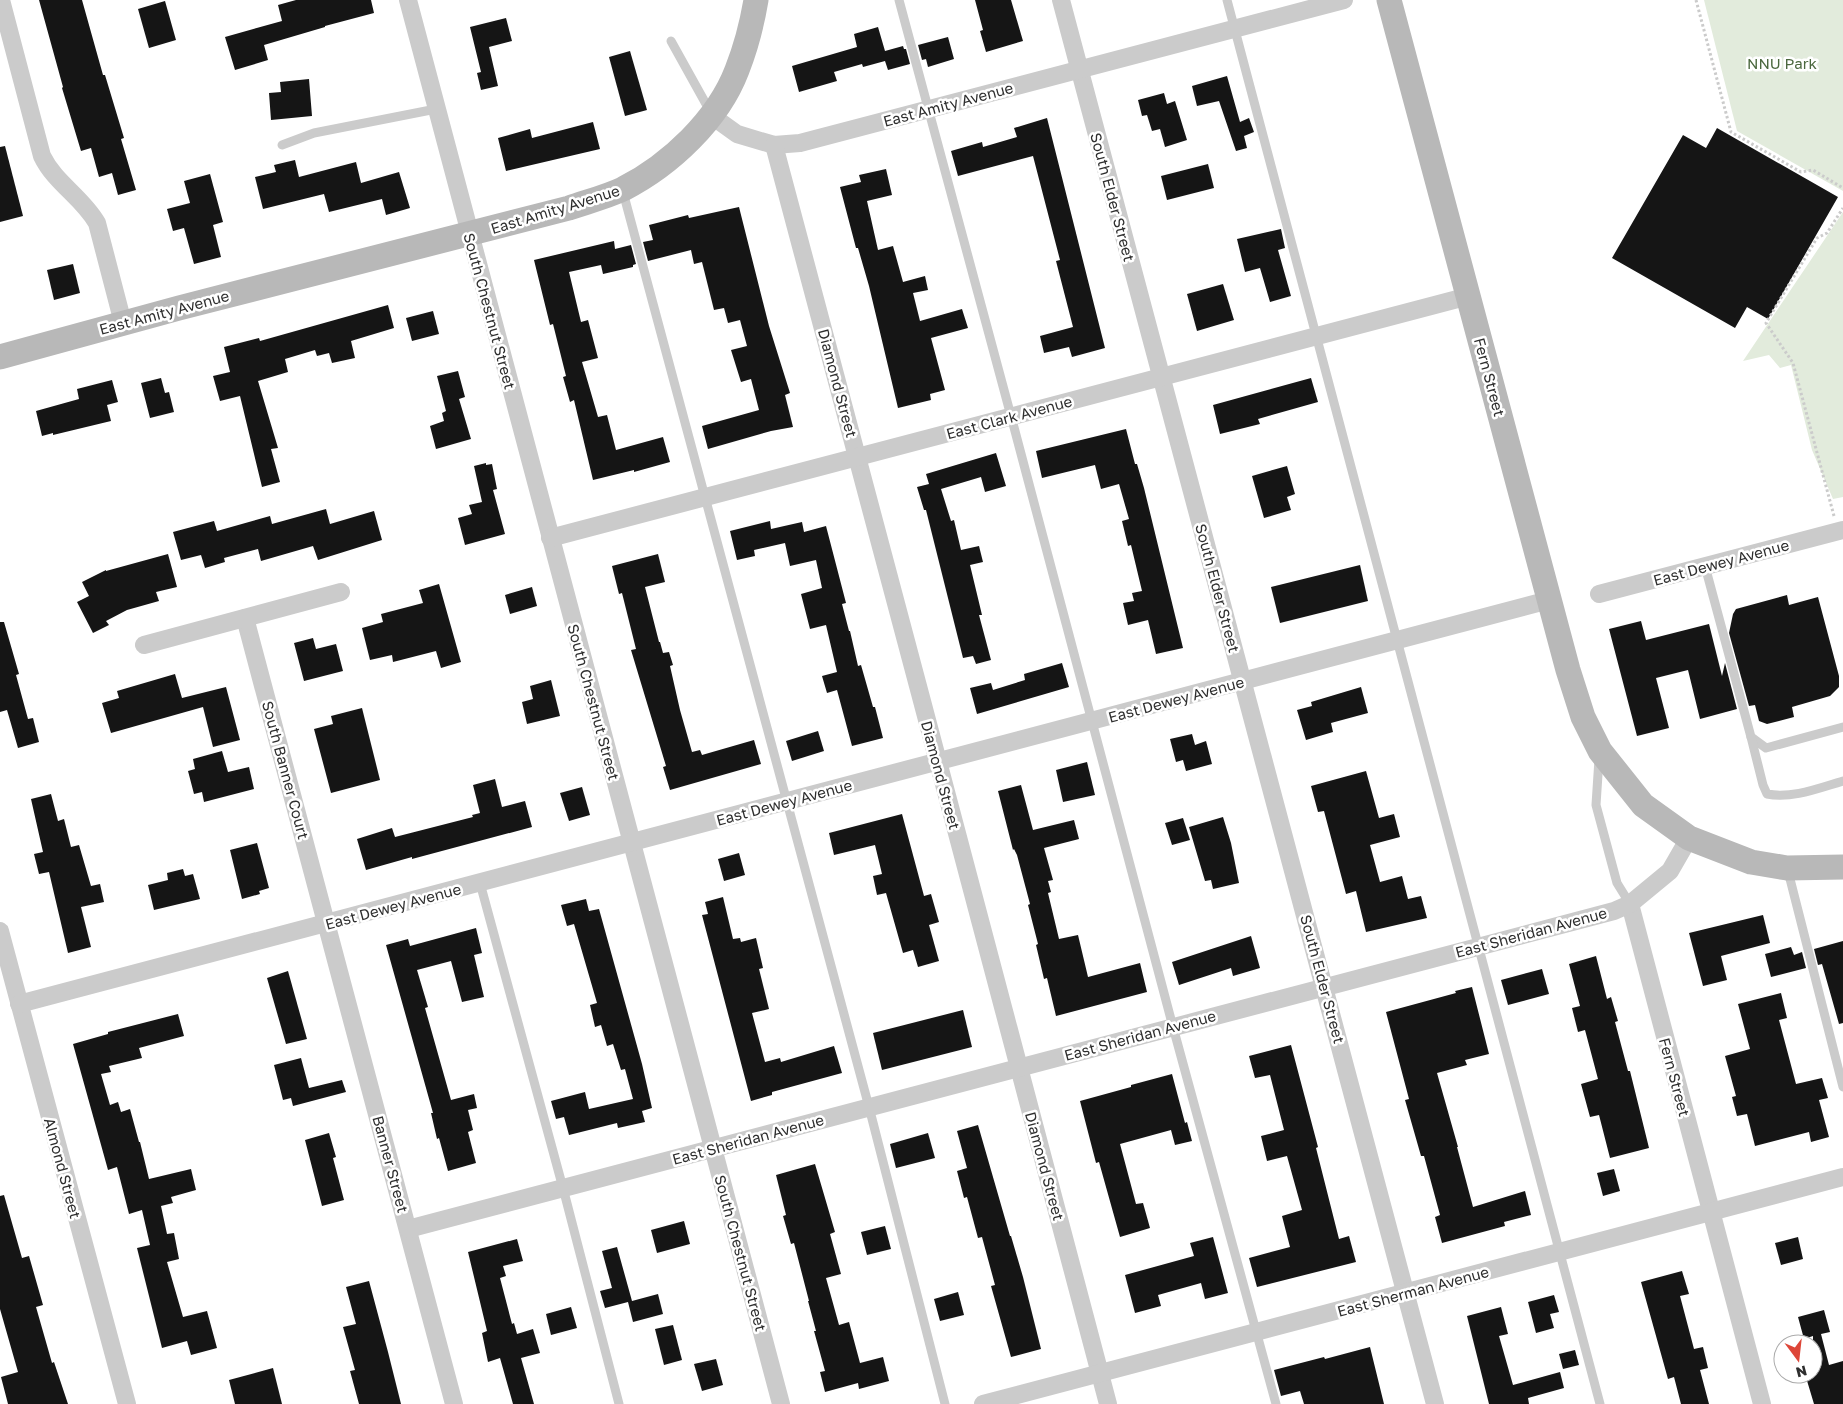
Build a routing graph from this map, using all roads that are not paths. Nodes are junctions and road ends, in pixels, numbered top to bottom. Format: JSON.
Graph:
{"nodes":[{"id":1,"x":1,"y":0,"type":"edge"},
{"id":2,"x":408,"y":0,"type":"edge"},
{"id":3,"x":756,"y":0,"type":"edge"},
{"id":4,"x":899,"y":0,"type":"edge"},
{"id":5,"x":1061,"y":0,"type":"edge"},
{"id":6,"x":1227,"y":0,"type":"edge"},
{"id":7,"x":1344,"y":0,"type":"edge"},
{"id":8,"x":1389,"y":0,"type":"edge"},
{"id":9,"x":1235,"y":29,"type":"junction"},
{"id":10,"x":672,"y":41,"type":"dead end"},
{"id":11,"x":1079,"y":69,"type":"junction"},
{"id":12,"x":436,"y":109,"type":"junction"},
{"id":13,"x":929,"y":110,"type":"junction"},
{"id":14,"x":712,"y":116,"type":"junction"},
{"id":15,"x":282,"y":145,"type":"dead end"},
{"id":16,"x":774,"y":145,"type":"junction"},
{"id":17,"x":622,"y":189,"type":"junction"},
{"id":18,"x":470,"y":234,"type":"junction"},
{"id":19,"x":1468,"y":296,"type":"junction"},
{"id":20,"x":123,"y":323,"type":"junction"},
{"id":21,"x":1316,"y":336,"type":"junction"},
{"id":22,"x":0,"y":358,"type":"edge"},
{"id":23,"x":1161,"y":376,"type":"junction"},
{"id":24,"x":1012,"y":416,"type":"junction"},
{"id":25,"x":858,"y":457,"type":"junction"},
{"id":26,"x":704,"y":497,"type":"junction"},
{"id":27,"x":1840,"y":530,"type":"edge"},
{"id":28,"x":550,"y":538,"type":"junction"},
{"id":29,"x":1705,"y":566,"type":"junction"},
{"id":30,"x":342,"y":592,"type":"dead end"},
{"id":31,"x":1599,"y":594,"type":"dead end"},
{"id":32,"x":1549,"y":600,"type":"junction"},
{"id":33,"x":245,"y":618,"type":"junction"},
{"id":34,"x":1397,"y":641,"type":"junction"},
{"id":35,"x":144,"y":645,"type":"dead end"},
{"id":36,"x":1242,"y":682,"type":"junction"},
{"id":37,"x":1091,"y":722,"type":"junction"},
{"id":38,"x":1843,"y":727,"type":"edge"},
{"id":39,"x":1751,"y":737,"type":"junction"},
{"id":40,"x":1600,"y":751,"type":"junction"},
{"id":41,"x":937,"y":762,"type":"junction"},
{"id":42,"x":1843,"y":781,"type":"edge"},
{"id":43,"x":787,"y":802,"type":"junction"},
{"id":44,"x":1689,"y":838,"type":"junction"},
{"id":45,"x":632,"y":843,"type":"junction"},
{"id":46,"x":1843,"y":867,"type":"edge"},
{"id":47,"x":1787,"y":868,"type":"junction"},
{"id":48,"x":480,"y":883,"type":"junction"},
{"id":49,"x":1630,"y":904,"type":"junction"},
{"id":50,"x":327,"y":923,"type":"junction"},
{"id":51,"x":0,"y":931,"type":"edge"},
{"id":52,"x":1479,"y":946,"type":"junction"},
{"id":53,"x":1325,"y":986,"type":"junction"},
{"id":54,"x":19,"y":1004,"type":"junction"},
{"id":55,"x":1173,"y":1027,"type":"junction"},
{"id":56,"x":1019,"y":1068,"type":"junction"},
{"id":57,"x":1843,"y":1087,"type":"edge"},
{"id":58,"x":869,"y":1107,"type":"junction"},
{"id":59,"x":714,"y":1148,"type":"junction"},
{"id":60,"x":1843,"y":1177,"type":"edge"},
{"id":61,"x":564,"y":1188,"type":"junction"},
{"id":62,"x":1711,"y":1212,"type":"junction"},
{"id":63,"x":408,"y":1229,"type":"junction"},
{"id":64,"x":1560,"y":1252,"type":"junction"},
{"id":65,"x":1406,"y":1293,"type":"junction"},
{"id":66,"x":1257,"y":1332,"type":"junction"},
{"id":67,"x":1100,"y":1373,"type":"junction"},
{"id":68,"x":127,"y":1404,"type":"edge"},
{"id":69,"x":454,"y":1404,"type":"edge"},
{"id":70,"x":619,"y":1404,"type":"edge"},
{"id":71,"x":781,"y":1404,"type":"edge"},
{"id":72,"x":946,"y":1404,"type":"edge"},
{"id":73,"x":983,"y":1404,"type":"edge"},
{"id":74,"x":1108,"y":1404,"type":"edge"},
{"id":75,"x":1276,"y":1404,"type":"edge"},
{"id":76,"x":1435,"y":1404,"type":"edge"},
{"id":77,"x":1600,"y":1404,"type":"edge"},
{"id":78,"x":1762,"y":1404,"type":"edge"}],
"edges":[{"from":1,"to":20,"type":"street"},
{"from":2,"to":12,"type":"street","name":"South Chestnut Street"},
{"from":3,"to":14,"type":"street"},
{"from":4,"to":13,"type":"lane"},
{"from":5,"to":11,"type":"street","name":"South Elder Street"},
{"from":6,"to":9,"type":"lane"},
{"from":7,"to":9,"type":"street","name":"East Amity Avenue"},
{"from":8,"to":19,"type":"street","name":"Fern Street"},
{"from":9,"to":11,"type":"street","name":"East Amity Avenue"},
{"from":9,"to":21,"type":"lane"},
{"from":10,"to":14,"type":"lane"},
{"from":11,"to":13,"type":"street","name":"East Amity Avenue"},
{"from":11,"to":23,"type":"street","name":"South Elder Street"},
{"from":12,"to":15,"type":"lane"},
{"from":12,"to":18,"type":"street","name":"South Chestnut Street"},
{"from":13,"to":16,"type":"street","name":"East Amity Avenue"},
{"from":13,"to":24,"type":"lane"},
{"from":14,"to":16,"type":"street","name":"East Amity Avenue"},
{"from":14,"to":17,"type":"street","name":"East Amity Avenue"},
{"from":16,"to":25,"type":"street","name":"Diamond Street"},
{"from":17,"to":18,"type":"street","name":"East Amity Avenue"},
{"from":17,"to":26,"type":"lane"},
{"from":18,"to":20,"type":"street","name":"East Amity Avenue"},
{"from":18,"to":28,"type":"street","name":"South Chestnut Street"},
{"from":19,"to":21,"type":"street","name":"East Clark Avenue"},
{"from":19,"to":32,"type":"street","name":"Fern Street"},
{"from":20,"to":22,"type":"street","name":"East Amity Avenue"},
{"from":21,"to":23,"type":"street","name":"East Clark Avenue"},
{"from":21,"to":34,"type":"lane"},
{"from":23,"to":24,"type":"street","name":"East Clark Avenue"},
{"from":23,"to":36,"type":"street","name":"South Elder Street"},
{"from":24,"to":25,"type":"street","name":"East Clark Avenue"},
{"from":24,"to":37,"type":"lane"},
{"from":25,"to":26,"type":"street","name":"East Clark Avenue"},
{"from":25,"to":41,"type":"street","name":"Diamond Street"},
{"from":26,"to":28,"type":"street","name":"East Clark Avenue"},
{"from":26,"to":43,"type":"lane"},
{"from":27,"to":29,"type":"street","name":"East Dewey Avenue"},
{"from":28,"to":45,"type":"street","name":"South Chestnut Street"},
{"from":29,"to":31,"type":"street","name":"East Dewey Avenue"},
{"from":29,"to":39,"type":"lane"},
{"from":30,"to":33,"type":"street"},
{"from":32,"to":34,"type":"street","name":"East Dewey Avenue"},
{"from":32,"to":40,"type":"street","name":"Fern Street"},
{"from":33,"to":35,"type":"street"},
{"from":33,"to":50,"type":"street","name":"South Banner Court"},
{"from":34,"to":36,"type":"street","name":"East Dewey Avenue"},
{"from":34,"to":52,"type":"lane"},
{"from":36,"to":37,"type":"street","name":"East Dewey Avenue"},
{"from":36,"to":53,"type":"street","name":"South Elder Street"},
{"from":37,"to":41,"type":"street","name":"East Dewey Avenue"},
{"from":37,"to":55,"type":"lane"},
{"from":38,"to":39,"type":"lane"},
{"from":39,"to":42,"type":"lane"},
{"from":40,"to":44,"type":"street","name":"Fern Street"},
{"from":40,"to":49,"type":"lane","name":"Fern Street"},
{"from":41,"to":43,"type":"street","name":"East Dewey Avenue"},
{"from":41,"to":56,"type":"street","name":"Diamond Street"},
{"from":43,"to":45,"type":"street","name":"East Dewey Avenue"},
{"from":43,"to":58,"type":"lane"},
{"from":44,"to":47,"type":"street"},
{"from":44,"to":49,"type":"street","name":"East Sheridan Avenue"},
{"from":45,"to":48,"type":"street","name":"East Dewey Avenue"},
{"from":45,"to":59,"type":"street","name":"South Chestnut Street"},
{"from":46,"to":47,"type":"street"},
{"from":47,"to":57,"type":"lane"},
{"from":48,"to":50,"type":"street","name":"East Dewey Avenue"},
{"from":48,"to":61,"type":"lane"},
{"from":49,"to":52,"type":"street","name":"East Sheridan Avenue"},
{"from":49,"to":62,"type":"street","name":"Fern Street"},
{"from":50,"to":54,"type":"street","name":"East Dewey Avenue"},
{"from":50,"to":63,"type":"street","name":"Banner Street"},
{"from":51,"to":54,"type":"street","name":"Almond Street"},
{"from":52,"to":53,"type":"street","name":"East Sheridan Avenue"},
{"from":52,"to":64,"type":"lane"},
{"from":53,"to":55,"type":"street","name":"East Sheridan Avenue"},
{"from":53,"to":65,"type":"street","name":"South Elder Street"},
{"from":54,"to":68,"type":"street","name":"Almond Street"},
{"from":55,"to":56,"type":"street","name":"East Sheridan Avenue"},
{"from":55,"to":66,"type":"lane"},
{"from":56,"to":58,"type":"street","name":"East Sheridan Avenue"},
{"from":56,"to":67,"type":"street","name":"Diamond Street"},
{"from":58,"to":59,"type":"street","name":"East Sheridan Avenue"},
{"from":58,"to":72,"type":"lane"},
{"from":59,"to":61,"type":"street","name":"East Sheridan Avenue"},
{"from":59,"to":71,"type":"street","name":"South Chestnut Street"},
{"from":60,"to":62,"type":"street","name":"East Sherman Avenue"},
{"from":61,"to":63,"type":"street","name":"East Sheridan Avenue"},
{"from":61,"to":70,"type":"lane"},
{"from":62,"to":64,"type":"street","name":"East Sherman Avenue"},
{"from":62,"to":78,"type":"street","name":"Fern Street"},
{"from":63,"to":69,"type":"street","name":"Banner Street"},
{"from":64,"to":65,"type":"street","name":"East Sherman Avenue"},
{"from":64,"to":77,"type":"lane"},
{"from":65,"to":66,"type":"street","name":"East Sherman Avenue"},
{"from":65,"to":76,"type":"street","name":"South Elder Street"},
{"from":66,"to":67,"type":"street","name":"East Sherman Avenue"},
{"from":66,"to":75,"type":"lane"},
{"from":67,"to":73,"type":"street","name":"East Sherman Avenue"},
{"from":67,"to":74,"type":"street","name":"Diamond Street"}]}
